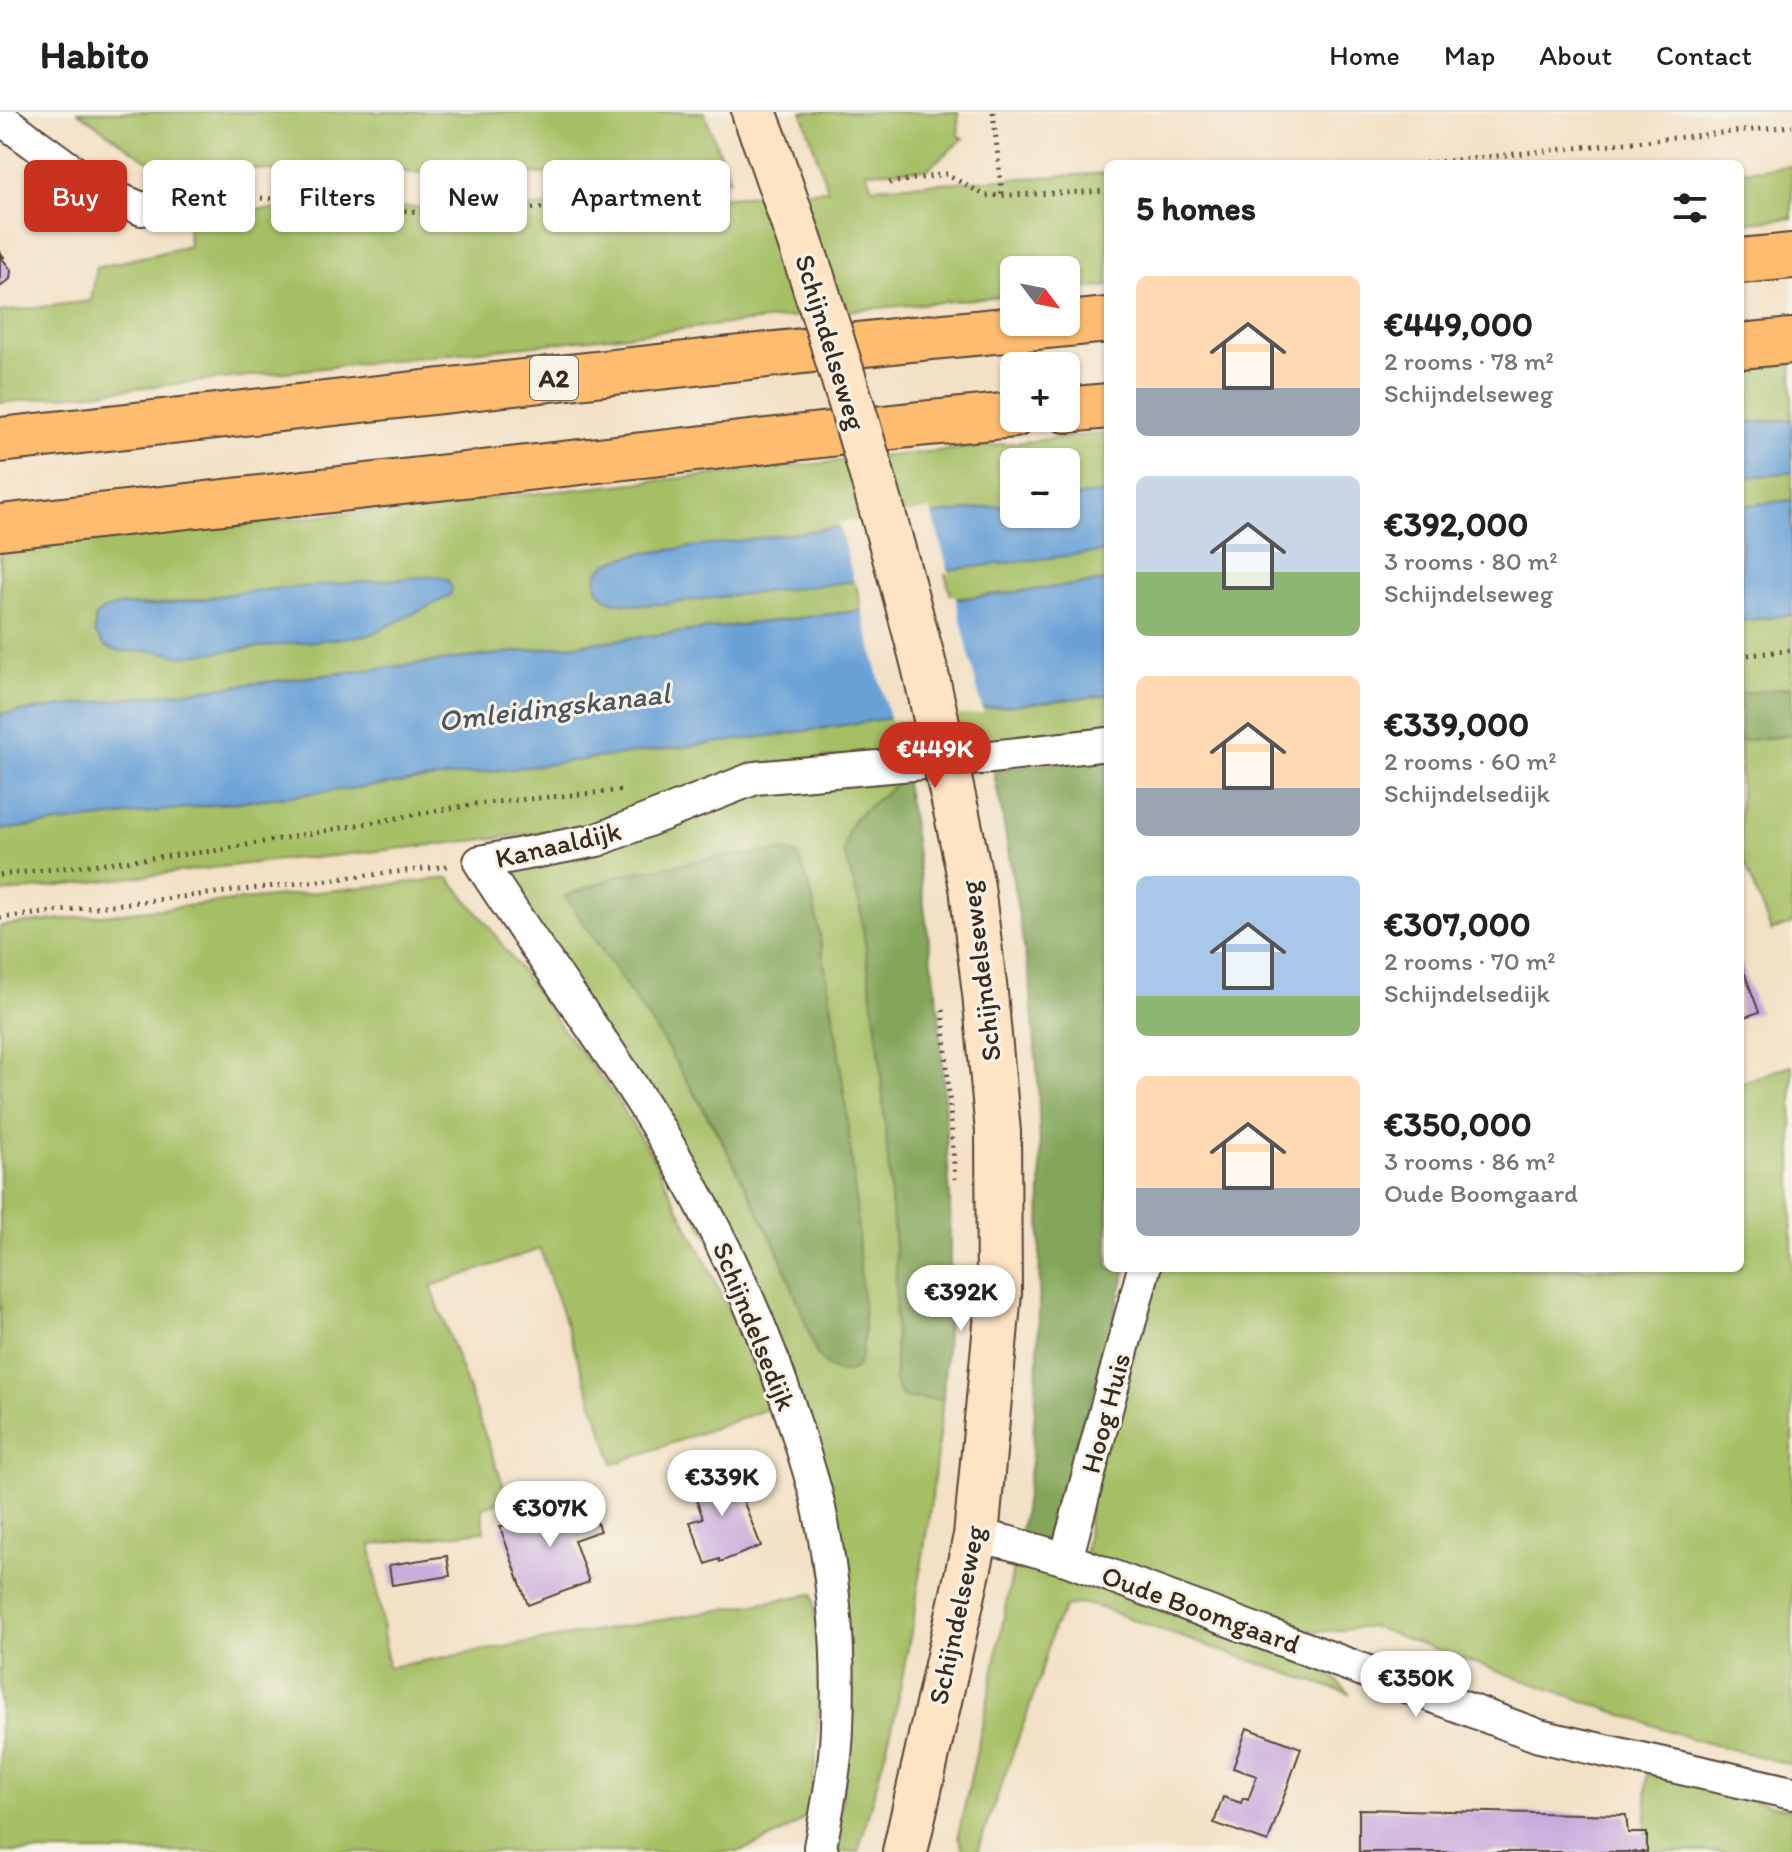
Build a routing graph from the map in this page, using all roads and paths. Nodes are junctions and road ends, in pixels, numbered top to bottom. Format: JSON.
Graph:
{"nodes":[{"id":1,"x":754,"y":112,"type":"edge"},
{"id":2,"x":993,"y":112,"type":"edge"},
{"id":3,"x":0,"y":118,"type":"edge"},
{"id":4,"x":1792,"y":126,"type":"edge"},
{"id":5,"x":1456,"y":160,"type":"edge"},
{"id":6,"x":889,"y":183,"type":"dead end"},
{"id":7,"x":1104,"y":191,"type":"edge"},
{"id":8,"x":1002,"y":195,"type":"junction"},
{"id":9,"x":255,"y":197,"type":"edge"},
{"id":10,"x":543,"y":208,"type":"edge"},
{"id":11,"x":143,"y":209,"type":"edge"},
{"id":12,"x":1792,"y":256,"type":"edge"},
{"id":13,"x":1744,"y":261,"type":"edge"},
{"id":14,"x":1104,"y":320,"type":"edge"},
{"id":15,"x":1792,"y":341,"type":"edge"},
{"id":16,"x":1744,"y":346,"type":"edge"},
{"id":17,"x":1104,"y":406,"type":"edge"},
{"id":18,"x":1080,"y":409,"type":"edge"},
{"id":19,"x":1000,"y":416,"type":"edge"},
{"id":20,"x":0,"y":440,"type":"edge"},
{"id":21,"x":0,"y":527,"type":"edge"},
{"id":22,"x":1792,"y":650,"type":"edge"},
{"id":23,"x":1744,"y":656,"type":"edge"},
{"id":24,"x":1104,"y":744,"type":"edge"},
{"id":25,"x":631,"y":790,"type":"dead end"},
{"id":26,"x":480,"y":862,"type":"junction"},
{"id":27,"x":0,"y":875,"type":"edge"},
{"id":28,"x":0,"y":918,"type":"edge"},
{"id":29,"x":942,"y":1002,"type":"dead end"},
{"id":30,"x":956,"y":1193,"type":"dead end"},
{"id":31,"x":1143,"y":1272,"type":"edge"},
{"id":32,"x":976,"y":1536,"type":"junction"},
{"id":33,"x":1066,"y":1559,"type":"junction"},
{"id":34,"x":1792,"y":1793,"type":"edge"},
{"id":35,"x":822,"y":1852,"type":"edge"},
{"id":36,"x":905,"y":1852,"type":"edge"}],
"edges":[{"from":1,"to":32,"type":"main road","name":"Schijndelseweg","bridge":true},
{"from":2,"to":8,"type":"path"},
{"from":3,"to":11,"type":"street"},
{"from":4,"to":5,"type":"path"},
{"from":6,"to":8,"type":"path"},
{"from":7,"to":8,"type":"path"},
{"from":9,"to":10,"type":"path"},
{"from":12,"to":13,"type":"highway"},
{"from":14,"to":20,"type":"highway","number":"A2"},
{"from":15,"to":16,"type":"highway"},
{"from":17,"to":18,"type":"highway"},
{"from":19,"to":21,"type":"highway"},
{"from":22,"to":23,"type":"path"},
{"from":24,"to":26,"type":"street","name":"Kanaaldijk"},
{"from":25,"to":27,"type":"path"},
{"from":26,"to":28,"type":"path","name":"Kanaaldijk"},
{"from":26,"to":35,"type":"street","name":"Schijndelsedijk"},
{"from":29,"to":30,"type":"path","name":"Schijndelseweg"},
{"from":31,"to":33,"type":"street","name":"Hoog Huis"},
{"from":32,"to":33,"type":"street","name":"Oude Boomgaard"},
{"from":32,"to":36,"type":"main road","name":"Schijndelseweg"},
{"from":33,"to":34,"type":"street","name":"Oude Boomgaard"}]}
